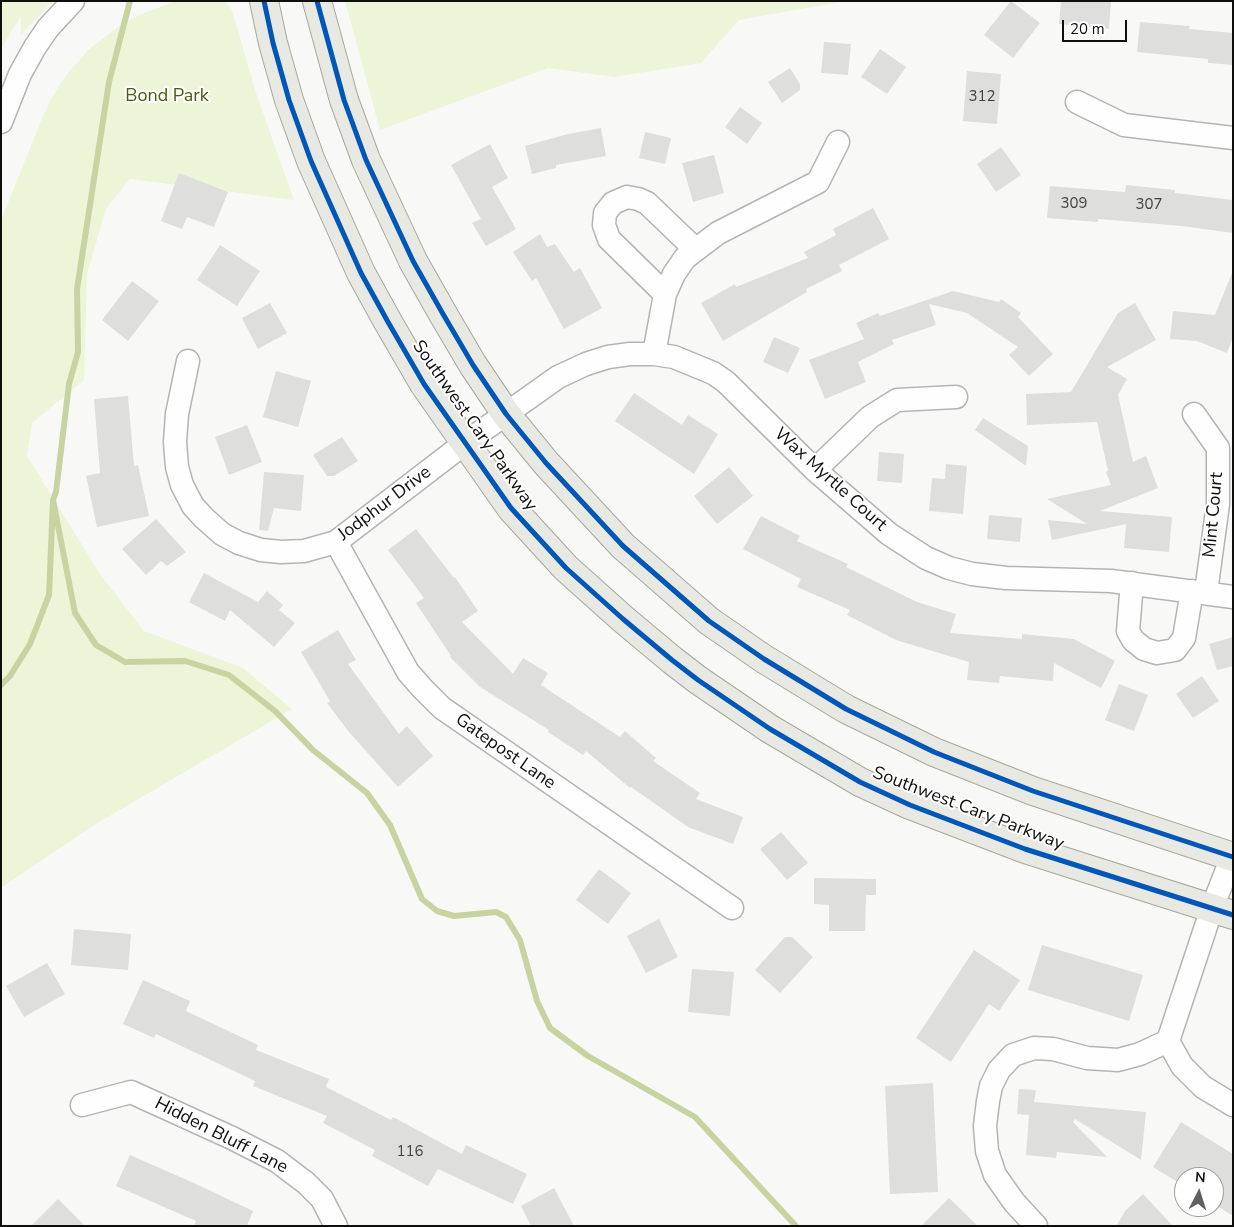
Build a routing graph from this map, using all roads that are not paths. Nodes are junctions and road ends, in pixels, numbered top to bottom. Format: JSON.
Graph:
{"nodes":[{"id":1,"x":73,"y":1,"type":"edge"},
{"id":2,"x":264,"y":1,"type":"edge"},
{"id":3,"x":317,"y":1,"type":"edge"},
{"id":4,"x":1077,"y":102,"type":"dead end"},
{"id":5,"x":1,"y":122,"type":"edge"},
{"id":6,"x":1233,"y":138,"type":"edge"},
{"id":7,"x":838,"y":142,"type":"dead end"},
{"id":8,"x":695,"y":249,"type":"junction"},
{"id":9,"x":665,"y":294,"type":"junction"},
{"id":10,"x":654,"y":354,"type":"junction"},
{"id":11,"x":188,"y":361,"type":"dead end"},
{"id":12,"x":956,"y":397,"type":"dead end"},
{"id":13,"x":506,"y":414,"type":"junction"},
{"id":14,"x":1194,"y":414,"type":"dead end"},
{"id":15,"x":465,"y":444,"type":"junction"},
{"id":16,"x":815,"y":470,"type":"junction"},
{"id":17,"x":336,"y":542,"type":"junction"},
{"id":18,"x":1132,"y":583,"type":"junction"},
{"id":19,"x":1199,"y":592,"type":"junction"},
{"id":20,"x":1233,"y":597,"type":"edge"},
{"id":21,"x":1232,"y":857,"type":"edge"},
{"id":22,"x":732,"y":908,"type":"dead end"},
{"id":23,"x":1222,"y":912,"type":"edge"},
{"id":24,"x":1168,"y":1041,"type":"junction"},
{"id":25,"x":82,"y":1105,"type":"dead end"},
{"id":26,"x":1233,"y":1105,"type":"edge"},
{"id":27,"x":336,"y":1226,"type":"edge"},
{"id":28,"x":1036,"y":1226,"type":"edge"}],
"edges":[{"from":1,"to":5,"type":"street"},
{"from":2,"to":15,"type":"main road","name":"Southwest Cary Parkway"},
{"from":3,"to":13,"type":"main road","name":"Southwest Cary Parkway"},
{"from":4,"to":6,"type":"street"},
{"from":7,"to":8,"type":"street"},
{"from":8,"to":9,"type":"street"},
{"from":8,"to":9,"type":"street"},
{"from":9,"to":10,"type":"street"},
{"from":10,"to":13,"type":"street","name":"Wax Myrtle Court"},
{"from":10,"to":16,"type":"street","name":"Wax Myrtle Court"},
{"from":11,"to":17,"type":"street","name":"Jodphur Drive"},
{"from":12,"to":16,"type":"street"},
{"from":13,"to":15,"type":"street","name":"Wax Myrtle Court"},
{"from":13,"to":21,"type":"main road","name":"Southwest Cary Parkway"},
{"from":14,"to":19,"type":"street","name":"Mint Court"},
{"from":15,"to":17,"type":"street","name":"Jodphur Drive"},
{"from":15,"to":23,"type":"main road","name":"Southwest Cary Parkway"},
{"from":16,"to":18,"type":"street","name":"Wax Myrtle Court"},
{"from":17,"to":22,"type":"street","name":"Gatepost Lane"},
{"from":18,"to":19,"type":"street","name":"Wax Myrtle Court"},
{"from":18,"to":19,"type":"street","name":"Mint Court"},
{"from":19,"to":20,"type":"street","name":"Wax Myrtle Court"},
{"from":21,"to":23,"type":"street"},
{"from":23,"to":24,"type":"street"},
{"from":24,"to":26,"type":"street"},
{"from":24,"to":28,"type":"street"},
{"from":25,"to":27,"type":"street","name":"Hidden Bluff Lane"}]}
